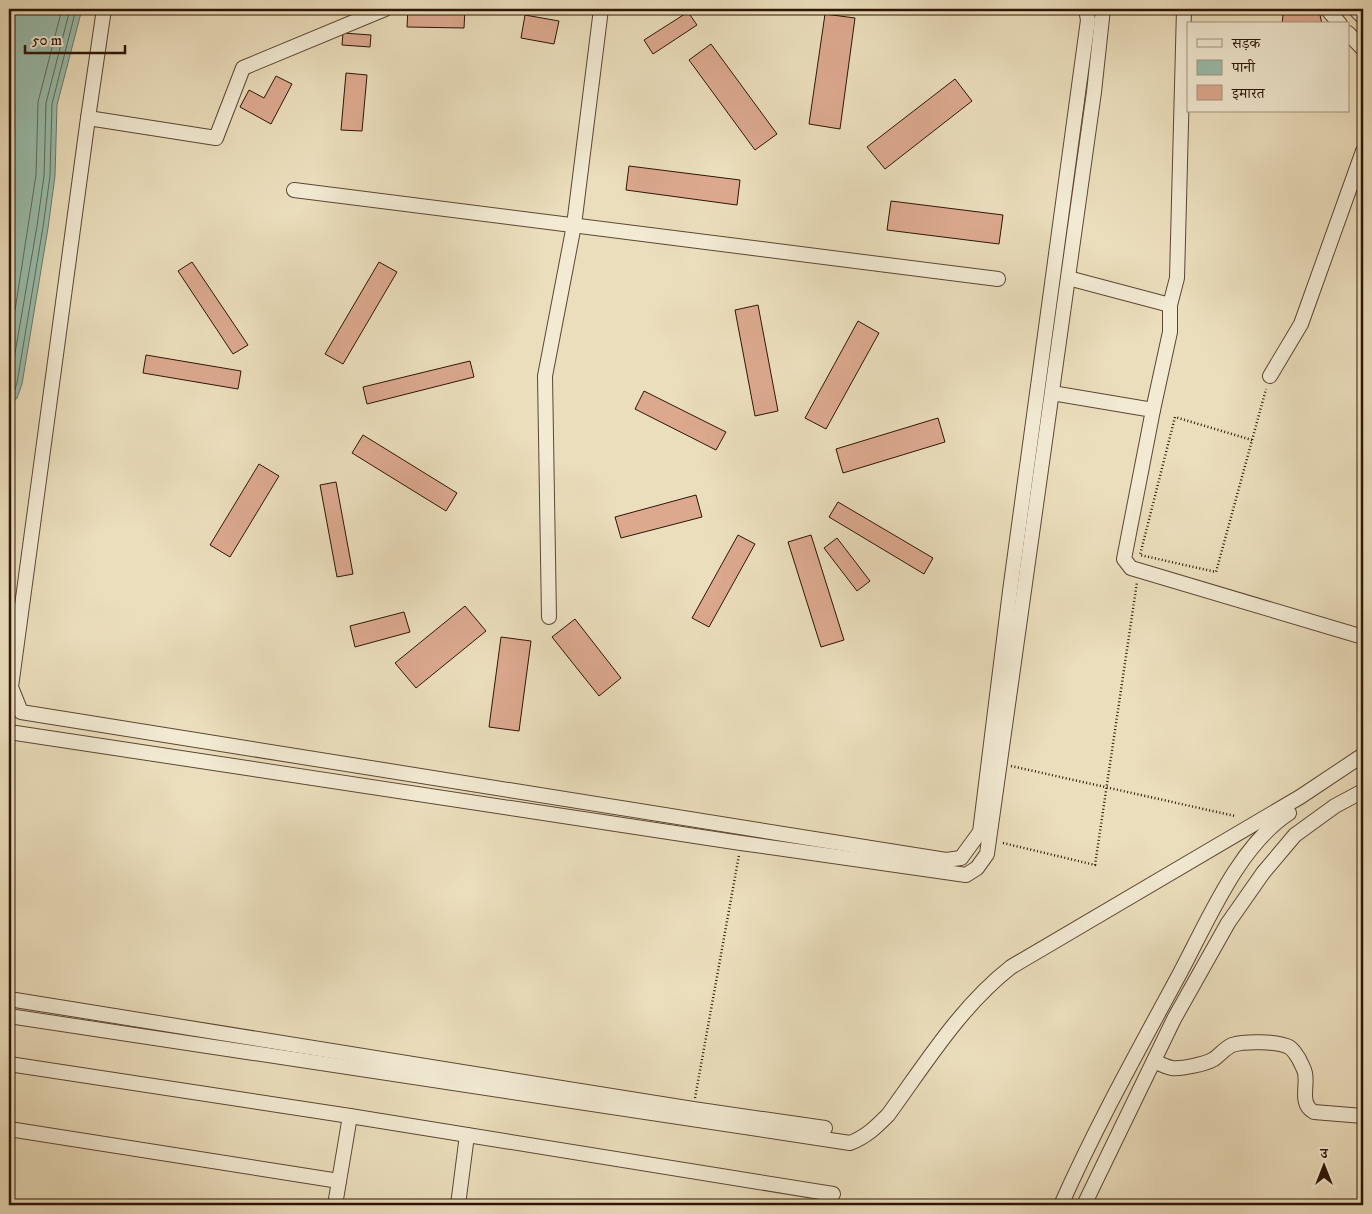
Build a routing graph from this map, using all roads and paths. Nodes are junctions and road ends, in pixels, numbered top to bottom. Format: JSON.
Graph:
{"nodes":[{"id":1,"x":104,"y":9,"type":"edge"},
{"id":2,"x":385,"y":9,"type":"edge"},
{"id":3,"x":602,"y":9,"type":"edge"},
{"id":4,"x":1086,"y":9,"type":"edge"},
{"id":5,"x":1102,"y":9,"type":"edge"},
{"id":6,"x":1184,"y":9,"type":"edge"},
{"id":7,"x":1327,"y":9,"type":"edge"},
{"id":8,"x":1355,"y":9,"type":"edge"},
{"id":9,"x":1363,"y":18,"type":"edge"},
{"id":10,"x":1338,"y":22,"type":"edge"},
{"id":11,"x":1350,"y":35,"type":"edge"},
{"id":12,"x":1363,"y":49,"type":"edge"},
{"id":13,"x":88,"y":118,"type":"junction"},
{"id":14,"x":1363,"y":151,"type":"edge"},
{"id":15,"x":294,"y":190,"type":"dead end"},
{"id":16,"x":574,"y":225,"type":"junction"},
{"id":17,"x":1068,"y":278,"type":"junction"},
{"id":18,"x":998,"y":279,"type":"dead end"},
{"id":19,"x":1170,"y":305,"type":"junction"},
{"id":20,"x":1270,"y":376,"type":"joint"},
{"id":21,"x":1052,"y":394,"type":"junction"},
{"id":22,"x":1153,"y":410,"type":"junction"},
{"id":23,"x":1252,"y":440,"type":"junction"},
{"id":24,"x":1139,"y":571,"type":"junction"},
{"id":25,"x":550,"y":617,"type":"dead end"},
{"id":26,"x":1363,"y":637,"type":"edge"},
{"id":27,"x":9,"y":732,"type":"edge"},
{"id":28,"x":1363,"y":755,"type":"edge"},
{"id":29,"x":1000,"y":764,"type":"junction"},
{"id":30,"x":1363,"y":765,"type":"edge"},
{"id":31,"x":1106,"y":788,"type":"junction"},
{"id":32,"x":1363,"y":791,"type":"edge"},
{"id":33,"x":1235,"y":816,"type":"dead end"},
{"id":34,"x":741,"y":843,"type":"junction"},
{"id":35,"x":1003,"y":843,"type":"dead end"},
{"id":36,"x":9,"y":999,"type":"edge"},
{"id":37,"x":9,"y":1016,"type":"edge"},
{"id":38,"x":1154,"y":1061,"type":"junction"},
{"id":39,"x":9,"y":1064,"type":"edge"},
{"id":40,"x":692,"y":1109,"type":"junction"},
{"id":41,"x":350,"y":1116,"type":"junction"},
{"id":42,"x":1363,"y":1116,"type":"edge"},
{"id":43,"x":825,"y":1128,"type":"dead end"},
{"id":44,"x":9,"y":1129,"type":"edge"},
{"id":45,"x":467,"y":1135,"type":"junction"},
{"id":46,"x":339,"y":1181,"type":"junction"},
{"id":47,"x":833,"y":1194,"type":"dead end"},
{"id":48,"x":334,"y":1205,"type":"edge"},
{"id":49,"x":458,"y":1205,"type":"edge"},
{"id":50,"x":1061,"y":1205,"type":"edge"},
{"id":51,"x":1084,"y":1205,"type":"edge"}],
"edges":[{"from":1,"to":13,"type":"street"},
{"from":2,"to":13,"type":"street"},
{"from":3,"to":16,"type":"street"},
{"from":4,"to":13,"type":"street"},
{"from":5,"to":17,"type":"street"},
{"from":6,"to":19,"type":"street"},
{"from":7,"to":10,"type":"street"},
{"from":8,"to":9,"type":"street"},
{"from":11,"to":12,"type":"street"},
{"from":14,"to":20,"type":"street"},
{"from":15,"to":16,"type":"street"},
{"from":16,"to":18,"type":"street"},
{"from":16,"to":25,"type":"street"},
{"from":17,"to":19,"type":"street"},
{"from":17,"to":21,"type":"street"},
{"from":19,"to":22,"type":"street"},
{"from":20,"to":23,"type":"path"},
{"from":21,"to":22,"type":"street"},
{"from":21,"to":29,"type":"street"},
{"from":22,"to":24,"type":"street"},
{"from":23,"to":23,"type":"path"},
{"from":24,"to":26,"type":"street"},
{"from":24,"to":31,"type":"path"},
{"from":27,"to":34,"type":"street"},
{"from":28,"to":37,"type":"street"},
{"from":29,"to":31,"type":"path"},
{"from":29,"to":34,"type":"street"},
{"from":30,"to":50,"type":"street"},
{"from":31,"to":33,"type":"path"},
{"from":31,"to":35,"type":"path"},
{"from":32,"to":38,"type":"street"},
{"from":34,"to":40,"type":"path"},
{"from":36,"to":40,"type":"street"},
{"from":38,"to":42,"type":"street"},
{"from":38,"to":51,"type":"street"},
{"from":39,"to":41,"type":"street"},
{"from":40,"to":43,"type":"street"},
{"from":41,"to":45,"type":"street"},
{"from":41,"to":46,"type":"street"},
{"from":44,"to":46,"type":"street"},
{"from":45,"to":47,"type":"street"},
{"from":45,"to":49,"type":"street"},
{"from":46,"to":48,"type":"street"}]}
